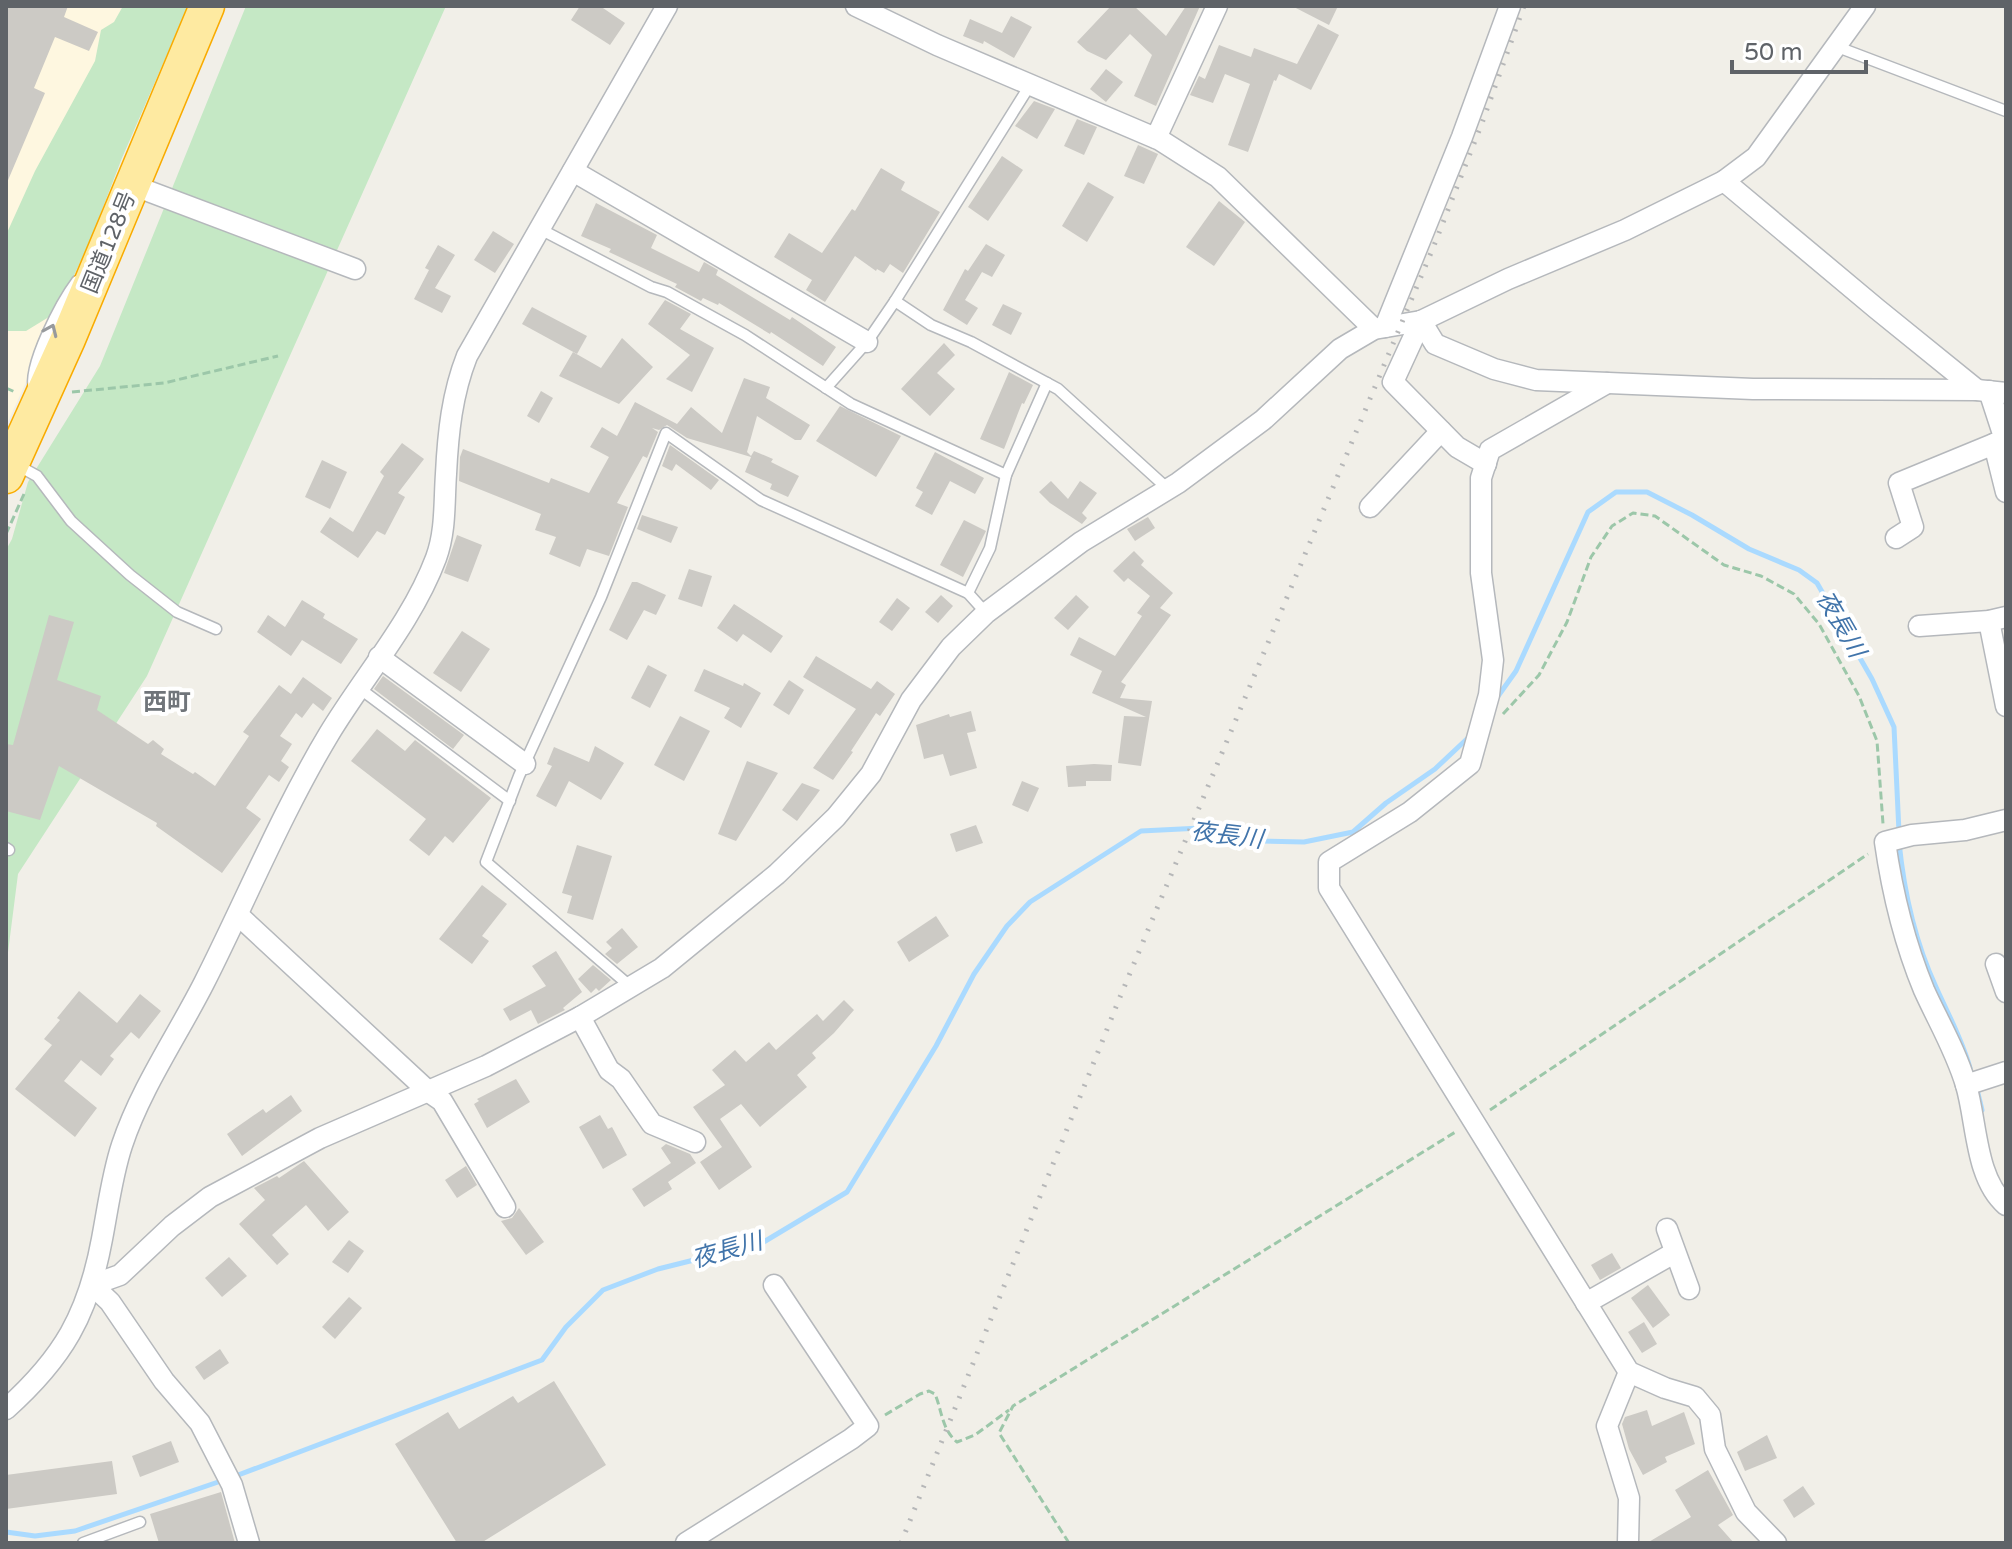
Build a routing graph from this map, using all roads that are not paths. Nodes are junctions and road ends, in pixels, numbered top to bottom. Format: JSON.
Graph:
{"nodes":[{"id":1,"x":207,"y":6,"type":"edge"},
{"id":2,"x":667,"y":6,"type":"edge"},
{"id":3,"x":856,"y":6,"type":"edge"},
{"id":4,"x":1217,"y":6,"type":"edge"},
{"id":5,"x":1510,"y":6,"type":"edge"},
{"id":6,"x":1865,"y":6,"type":"edge"},
{"id":7,"x":1835,"y":46,"type":"junction"},
{"id":8,"x":1030,"y":85,"type":"junction"},
{"id":9,"x":2006,"y":111,"type":"edge"},
{"id":10,"x":1156,"y":138,"type":"junction"},
{"id":11,"x":573,"y":171,"type":"junction"},
{"id":12,"x":1724,"y":181,"type":"junction"},
{"id":13,"x":132,"y":185,"type":"junction"},
{"id":14,"x":540,"y":229,"type":"junction"},
{"id":15,"x":355,"y":269,"type":"dead end"},
{"id":16,"x":895,"y":301,"type":"junction"},
{"id":17,"x":1421,"y":321,"type":"junction"},
{"id":18,"x":1380,"y":328,"type":"junction"},
{"id":19,"x":867,"y":342,"type":"junction"},
{"id":20,"x":1047,"y":383,"type":"junction"},
{"id":21,"x":1607,"y":383,"type":"junction"},
{"id":22,"x":826,"y":388,"type":"junction"},
{"id":23,"x":1991,"y":391,"type":"edge"},
{"id":24,"x":1441,"y":431,"type":"junction"},
{"id":25,"x":2002,"y":441,"type":"edge"},
{"id":26,"x":1486,"y":464,"type":"junction"},
{"id":27,"x":1006,"y":475,"type":"junction"},
{"id":28,"x":15,"y":476,"type":"edge"},
{"id":29,"x":1168,"y":489,"type":"junction"},
{"id":30,"x":2006,"y":492,"type":"edge"},
{"id":31,"x":1370,"y":507,"type":"dead end"},
{"id":32,"x":1896,"y":538,"type":"dead end"},
{"id":33,"x":968,"y":593,"type":"junction"},
{"id":34,"x":986,"y":613,"type":"junction"},
{"id":35,"x":1998,"y":619,"type":"edge"},
{"id":36,"x":1919,"y":626,"type":"dead end"},
{"id":37,"x":216,"y":629,"type":"dead end"},
{"id":38,"x":379,"y":657,"type":"junction"},
{"id":39,"x":359,"y":688,"type":"junction"},
{"id":40,"x":2006,"y":706,"type":"edge"},
{"id":41,"x":525,"y":764,"type":"junction"},
{"id":42,"x":510,"y":801,"type":"junction"},
{"id":43,"x":2006,"y":820,"type":"edge"},
{"id":44,"x":238,"y":915,"type":"junction"},
{"id":45,"x":1996,"y":964,"type":"dead end"},
{"id":46,"x":631,"y":987,"type":"junction"},
{"id":47,"x":2006,"y":992,"type":"edge"},
{"id":48,"x":580,"y":1017,"type":"junction"},
{"id":49,"x":2006,"y":1072,"type":"edge"},
{"id":50,"x":1973,"y":1083,"type":"junction"},
{"id":51,"x":429,"y":1092,"type":"junction"},
{"id":52,"x":695,"y":1142,"type":"dead end"},
{"id":53,"x":2006,"y":1205,"type":"edge"},
{"id":54,"x":505,"y":1207,"type":"dead end"},
{"id":55,"x":1667,"y":1229,"type":"dead end"},
{"id":56,"x":1674,"y":1253,"type":"junction"},
{"id":57,"x":92,"y":1285,"type":"junction"},
{"id":58,"x":774,"y":1285,"type":"dead end"},
{"id":59,"x":1689,"y":1289,"type":"dead end"},
{"id":60,"x":1586,"y":1303,"type":"junction"},
{"id":61,"x":1629,"y":1372,"type":"junction"},
{"id":62,"x":6,"y":1409,"type":"edge"},
{"id":63,"x":140,"y":1522,"type":"dead end"},
{"id":64,"x":83,"y":1543,"type":"edge"},
{"id":65,"x":249,"y":1543,"type":"edge"},
{"id":66,"x":686,"y":1543,"type":"edge"},
{"id":67,"x":1628,"y":1543,"type":"edge"},
{"id":68,"x":1776,"y":1543,"type":"edge"}],
"edges":[{"from":1,"to":13,"type":"highway","name":"国道128号"},
{"from":2,"to":11,"type":"street"},
{"from":3,"to":8,"type":"street"},
{"from":4,"to":10,"type":"street"},
{"from":5,"to":18,"type":"street"},
{"from":6,"to":7,"type":"street"},
{"from":7,"to":9,"type":"lane"},
{"from":7,"to":12,"type":"street"},
{"from":8,"to":10,"type":"street"},
{"from":8,"to":16,"type":"lane"},
{"from":10,"to":18,"type":"street"},
{"from":11,"to":14,"type":"street"},
{"from":11,"to":19,"type":"street"},
{"from":12,"to":17,"type":"street"},
{"from":12,"to":23,"type":"street"},
{"from":13,"to":15,"type":"street"},
{"from":13,"to":28,"type":"highway","name":"国道128号"},
{"from":14,"to":22,"type":"lane"},
{"from":14,"to":38,"type":"street"},
{"from":16,"to":19,"type":"lane"},
{"from":16,"to":20,"type":"lane"},
{"from":17,"to":18,"type":"street"},
{"from":17,"to":21,"type":"street"},
{"from":17,"to":24,"type":"street"},
{"from":18,"to":29,"type":"street"},
{"from":19,"to":22,"type":"lane"},
{"from":20,"to":27,"type":"lane"},
{"from":20,"to":29,"type":"lane"},
{"from":21,"to":23,"type":"street"},
{"from":21,"to":26,"type":"street"},
{"from":22,"to":27,"type":"lane"},
{"from":23,"to":25,"type":"street"},
{"from":24,"to":26,"type":"street"},
{"from":24,"to":31,"type":"street"},
{"from":25,"to":30,"type":"street"},
{"from":25,"to":32,"type":"street"},
{"from":26,"to":60,"type":"street"},
{"from":27,"to":33,"type":"lane"},
{"from":28,"to":37,"type":"lane"},
{"from":29,"to":34,"type":"street"},
{"from":33,"to":34,"type":"lane"},
{"from":33,"to":41,"type":"lane"},
{"from":34,"to":46,"type":"street"},
{"from":35,"to":36,"type":"street"},
{"from":35,"to":40,"type":"street"},
{"from":38,"to":39,"type":"street"},
{"from":38,"to":41,"type":"street"},
{"from":39,"to":42,"type":"lane"},
{"from":39,"to":44,"type":"street"},
{"from":41,"to":42,"type":"lane"},
{"from":42,"to":46,"type":"lane"},
{"from":43,"to":50,"type":"street"},
{"from":44,"to":51,"type":"street"},
{"from":44,"to":57,"type":"street"},
{"from":45,"to":47,"type":"street"},
{"from":46,"to":48,"type":"street"},
{"from":48,"to":51,"type":"street"},
{"from":48,"to":52,"type":"street"},
{"from":49,"to":50,"type":"street"},
{"from":50,"to":53,"type":"street"},
{"from":51,"to":54,"type":"street"},
{"from":51,"to":57,"type":"street"},
{"from":55,"to":56,"type":"street"},
{"from":56,"to":59,"type":"street"},
{"from":56,"to":60,"type":"street"},
{"from":57,"to":62,"type":"street"},
{"from":57,"to":65,"type":"street"},
{"from":58,"to":66,"type":"street"},
{"from":60,"to":61,"type":"street"},
{"from":61,"to":67,"type":"street"},
{"from":61,"to":68,"type":"street"},
{"from":63,"to":64,"type":"lane"}]}
